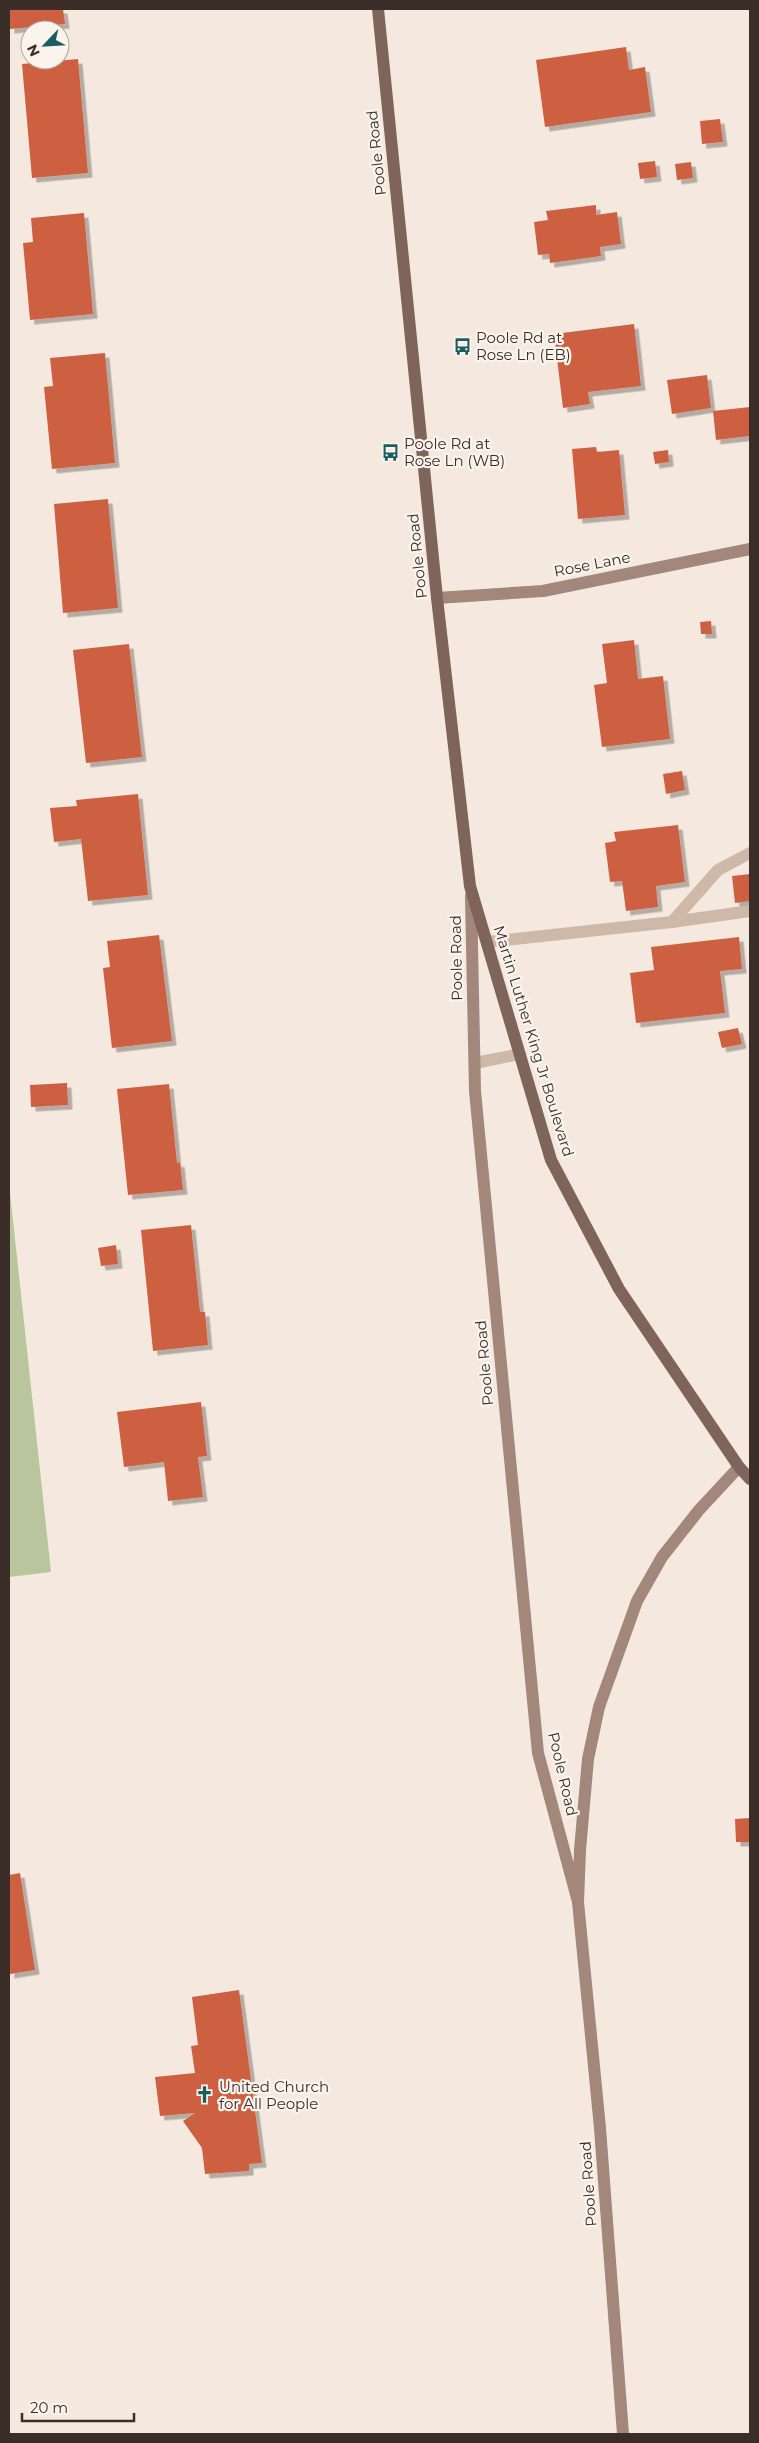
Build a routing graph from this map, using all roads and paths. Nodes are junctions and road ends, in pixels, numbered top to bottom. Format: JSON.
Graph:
{"nodes":[{"id":1,"x":378,"y":9,"type":"edge"},
{"id":2,"x":750,"y":549,"type":"edge"},
{"id":3,"x":437,"y":598,"type":"junction"},
{"id":4,"x":750,"y":853,"type":"edge"},
{"id":5,"x":470,"y":886,"type":"joint"},
{"id":6,"x":750,"y":910,"type":"edge"},
{"id":7,"x":476,"y":919,"type":"junction"},
{"id":8,"x":672,"y":922,"type":"junction"},
{"id":9,"x":487,"y":942,"type":"junction"},
{"id":10,"x":520,"y":1054,"type":"junction"},
{"id":11,"x":474,"y":1063,"type":"junction"},
{"id":12,"x":739,"y":1467,"type":"junction"},
{"id":13,"x":750,"y":1479,"type":"edge"},
{"id":14,"x":578,"y":1902,"type":"junction"},
{"id":15,"x":623,"y":2434,"type":"edge"}],
"edges":[{"from":1,"to":3,"type":"main road","name":"Poole Road"},
{"from":2,"to":3,"type":"main road","name":"Rose Lane"},
{"from":3,"to":5,"type":"main road","name":"Poole Road"},
{"from":4,"to":8,"type":"lane"},
{"from":5,"to":7,"type":"main road","name":"Martin Luther King Jr Boulevard"},
{"from":6,"to":8,"type":"lane"},
{"from":7,"to":9,"type":"main road","name":"Martin Luther King Jr Boulevard"},
{"from":7,"to":11,"type":"main road","name":"Poole Road"},
{"from":8,"to":9,"type":"lane"},
{"from":9,"to":10,"type":"main road","name":"Martin Luther King Jr Boulevard"},
{"from":10,"to":11,"type":"lane"},
{"from":10,"to":12,"type":"main road","name":"Martin Luther King Jr Boulevard"},
{"from":11,"to":14,"type":"main road","name":"Poole Road"},
{"from":12,"to":13,"type":"main road","name":"Martin Luther King Jr Boulevard"},
{"from":12,"to":14,"type":"main road","name":"Poole Road"},
{"from":14,"to":15,"type":"main road","name":"Poole Road"}]}
